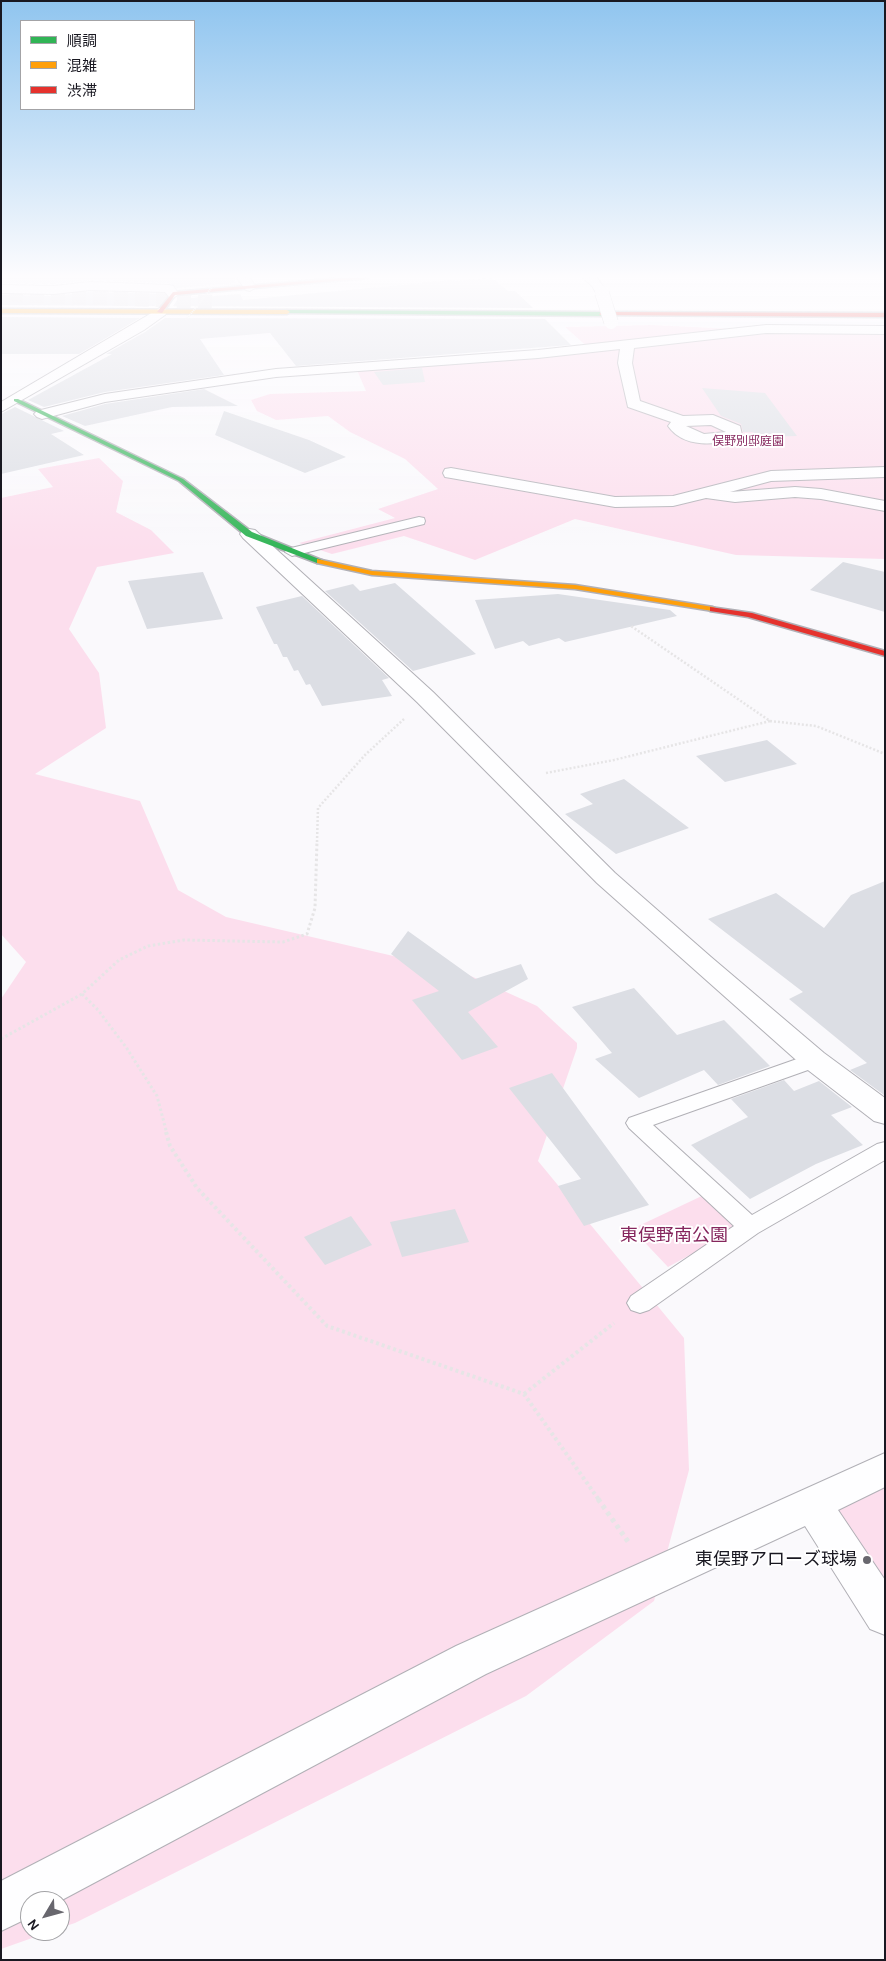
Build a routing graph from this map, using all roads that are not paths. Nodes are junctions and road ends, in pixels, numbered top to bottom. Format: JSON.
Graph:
{"nodes":[{"id":1,"x":67,"y":370,"type":"edge"},
{"id":2,"x":324,"y":370,"type":"edge"},
{"id":3,"x":626,"y":370,"type":"edge"},
{"id":4,"x":5,"y":406,"type":"edge"},
{"id":5,"x":42,"y":414,"type":"junction"},
{"id":6,"x":682,"y":421,"type":"dead end"},
{"id":7,"x":885,"y":472,"type":"edge"},
{"id":8,"x":451,"y":474,"type":"dead end"},
{"id":9,"x":707,"y":493,"type":"junction"},
{"id":10,"x":885,"y":506,"type":"edge"},
{"id":11,"x":419,"y":521,"type":"dead end"},
{"id":12,"x":249,"y":534,"type":"junction"},
{"id":13,"x":292,"y":552,"type":"junction"},
{"id":14,"x":885,"y":654,"type":"edge"},
{"id":15,"x":814,"y":1060,"type":"junction"},
{"id":16,"x":885,"y":1114,"type":"edge"},
{"id":17,"x":885,"y":1150,"type":"edge"},
{"id":18,"x":750,"y":1227,"type":"junction"},
{"id":19,"x":640,"y":1303,"type":"road end"},
{"id":20,"x":885,"y":1469,"type":"edge"},
{"id":21,"x":812,"y":1504,"type":"junction"},
{"id":22,"x":885,"y":1616,"type":"edge"},
{"id":23,"x":1,"y":1907,"type":"edge"}],
"edges":[{"from":1,"to":4,"type":"street"},
{"from":2,"to":5,"type":"street"},
{"from":3,"to":6,"type":"street"},
{"from":4,"to":5,"type":"main road"},
{"from":5,"to":12,"type":"main road"},
{"from":7,"to":9,"type":"street"},
{"from":8,"to":9,"type":"street"},
{"from":9,"to":10,"type":"street"},
{"from":11,"to":13,"type":"lane"},
{"from":12,"to":13,"type":"main road"},
{"from":12,"to":15,"type":"street"},
{"from":13,"to":14,"type":"main road"},
{"from":15,"to":16,"type":"street"},
{"from":15,"to":18,"type":"lane"},
{"from":17,"to":18,"type":"lane"},
{"from":18,"to":19,"type":"lane"},
{"from":20,"to":21,"type":"street"},
{"from":21,"to":22,"type":"street"},
{"from":21,"to":23,"type":"street"}]}
